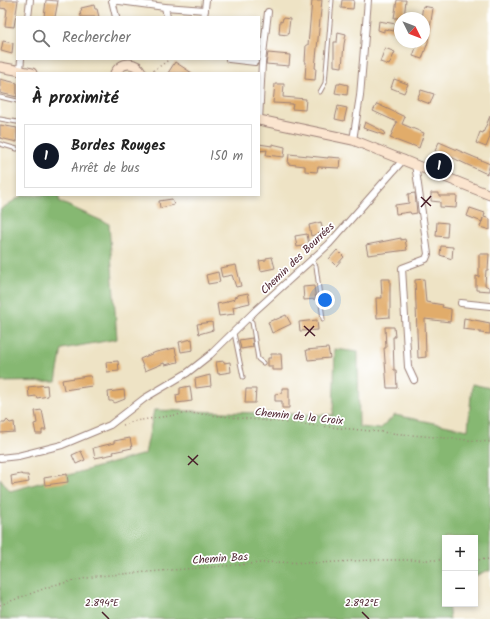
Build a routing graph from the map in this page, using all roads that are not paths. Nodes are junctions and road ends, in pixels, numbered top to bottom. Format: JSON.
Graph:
{"nodes":[{"id":1,"x":30,"y":0,"type":"edge"},
{"id":2,"x":112,"y":0,"type":"edge"},
{"id":3,"x":206,"y":0,"type":"edge"},
{"id":4,"x":332,"y":0,"type":"edge"},
{"id":5,"x":368,"y":0,"type":"edge"},
{"id":6,"x":165,"y":7,"type":"junction"},
{"id":7,"x":268,"y":12,"type":"dead end"},
{"id":8,"x":205,"y":14,"type":"edge"},
{"id":9,"x":28,"y":16,"type":"edge"},
{"id":10,"x":116,"y":16,"type":"edge"},
{"id":11,"x":167,"y":16,"type":"edge"},
{"id":12,"x":21,"y":60,"type":"edge"},
{"id":13,"x":237,"y":60,"type":"edge"},
{"id":14,"x":255,"y":60,"type":"edge"},
{"id":15,"x":132,"y":62,"type":"edge"},
{"id":16,"x":0,"y":67,"type":"edge"},
{"id":17,"x":118,"y":67,"type":"edge"},
{"id":18,"x":20,"y":70,"type":"junction"},
{"id":19,"x":28,"y":72,"type":"edge"},
{"id":20,"x":142,"y":72,"type":"edge"},
{"id":21,"x":320,"y":92,"type":"dead end"},
{"id":22,"x":0,"y":97,"type":"edge"},
{"id":23,"x":16,"y":101,"type":"edge"},
{"id":24,"x":260,"y":101,"type":"edge"},
{"id":25,"x":0,"y":118,"type":"edge"},
{"id":26,"x":260,"y":120,"type":"edge"},
{"id":27,"x":16,"y":122,"type":"edge"},
{"id":28,"x":353,"y":140,"type":"junction"},
{"id":29,"x":0,"y":144,"type":"edge"},
{"id":30,"x":16,"y":149,"type":"edge"},
{"id":31,"x":404,"y":159,"type":"junction"},
{"id":32,"x":415,"y":164,"type":"junction"},
{"id":33,"x":490,"y":195,"type":"edge"},
{"id":34,"x":311,"y":260,"type":"junction"},
{"id":35,"x":460,"y":303,"type":"dead end"},
{"id":36,"x":490,"y":306,"type":"edge"},
{"id":37,"x":248,"y":319,"type":"junction"},
{"id":38,"x":323,"y":319,"type":"dead end"},
{"id":39,"x":234,"y":333,"type":"junction"},
{"id":40,"x":263,"y":363,"type":"dead end"},
{"id":41,"x":243,"y":377,"type":"dead end"},
{"id":42,"x":414,"y":380,"type":"dead end"},
{"id":43,"x":0,"y":458,"type":"edge"}],
"edges":[{"from":1,"to":9,"type":"street"},
{"from":2,"to":6,"type":"street"},
{"from":2,"to":10,"type":"street"},
{"from":3,"to":8,"type":"street"},
{"from":4,"to":21,"type":"lane"},
{"from":5,"to":28,"type":"street"},
{"from":6,"to":8,"type":"street"},
{"from":6,"to":11,"type":"street"},
{"from":7,"to":24,"type":"street"},
{"from":12,"to":18,"type":"street"},
{"from":13,"to":14,"type":"street"},
{"from":15,"to":17,"type":"street"},
{"from":15,"to":20,"type":"street"},
{"from":16,"to":18,"type":"street"},
{"from":18,"to":19,"type":"street"},
{"from":22,"to":23,"type":"lane"},
{"from":25,"to":27,"type":"lane"},
{"from":26,"to":28,"type":"street"},
{"from":28,"to":31,"type":"street"},
{"from":29,"to":30,"type":"lane"},
{"from":31,"to":32,"type":"street"},
{"from":31,"to":34,"type":"street","name":"Chemin des Bourrées"},
{"from":32,"to":33,"type":"street"},
{"from":32,"to":42,"type":"street"},
{"from":34,"to":37,"type":"street","name":"Chemin des Bourrées"},
{"from":34,"to":38,"type":"lane"},
{"from":35,"to":36,"type":"street"},
{"from":37,"to":39,"type":"street","name":"Chemin des Bourrées"},
{"from":37,"to":40,"type":"lane"},
{"from":39,"to":41,"type":"lane"},
{"from":39,"to":43,"type":"street","name":"Chemin des Bourrées"}]}
